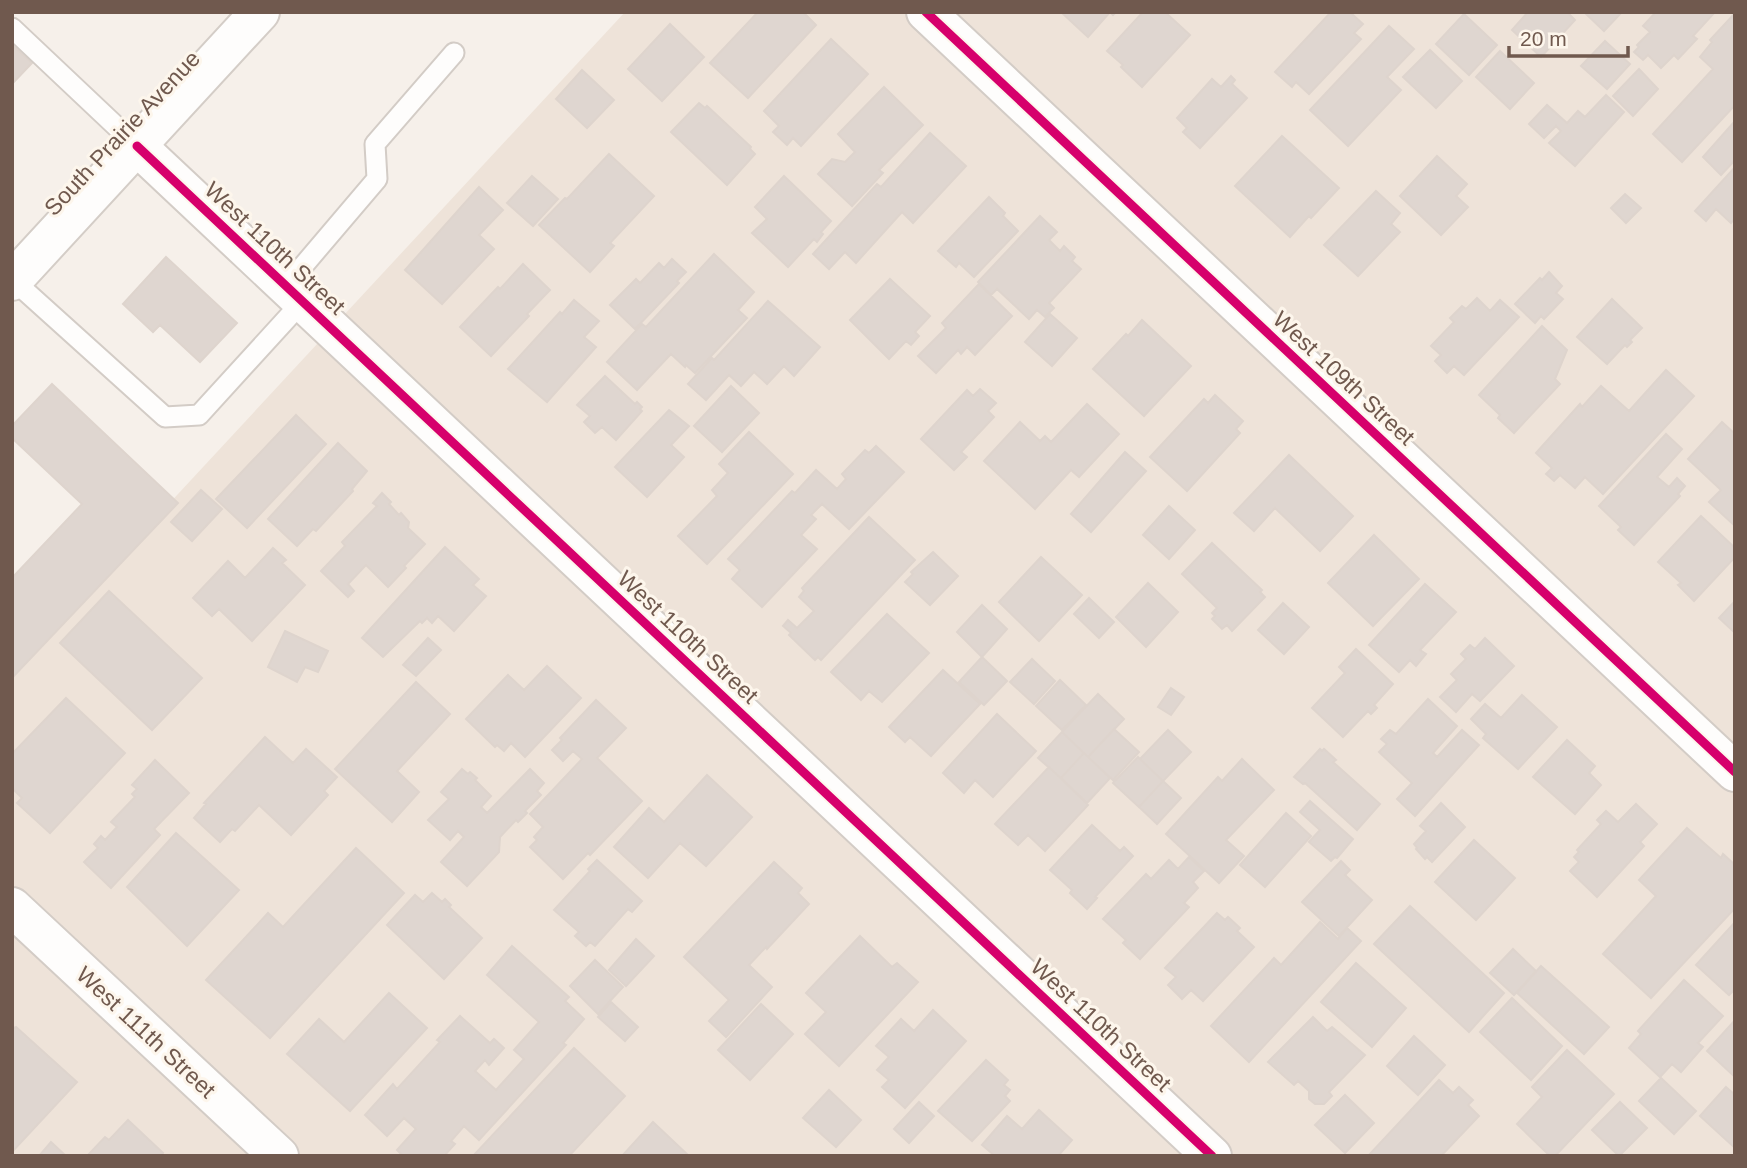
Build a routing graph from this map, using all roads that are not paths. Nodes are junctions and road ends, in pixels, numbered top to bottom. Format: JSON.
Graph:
{"nodes":[{"id":1,"x":260,"y":12,"type":"edge"},
{"id":2,"x":926,"y":12,"type":"edge"},
{"id":3,"x":12,"y":28,"type":"edge"},
{"id":4,"x":454,"y":53,"type":"dead end"},
{"id":5,"x":137,"y":146,"type":"junction"},
{"id":6,"x":13,"y":280,"type":"edge"},
{"id":7,"x":294,"y":293,"type":"junction"},
{"id":8,"x":1735,"y":772,"type":"edge"},
{"id":9,"x":12,"y":908,"type":"edge"},
{"id":10,"x":279,"y":1156,"type":"edge"},
{"id":11,"x":1212,"y":1156,"type":"edge"}],
"edges":[{"from":1,"to":5,"type":"street","name":"South Prairie Avenue"},
{"from":2,"to":8,"type":"street","name":"West 109th Street"},
{"from":3,"to":5,"type":"lane"},
{"from":4,"to":7,"type":"lane"},
{"from":5,"to":6,"type":"street","name":"South Prairie Avenue"},
{"from":5,"to":7,"type":"street","name":"West 110th Street"},
{"from":6,"to":7,"type":"lane"},
{"from":7,"to":11,"type":"street","name":"West 110th Street"},
{"from":9,"to":10,"type":"street","name":"West 111th Street"}]}
